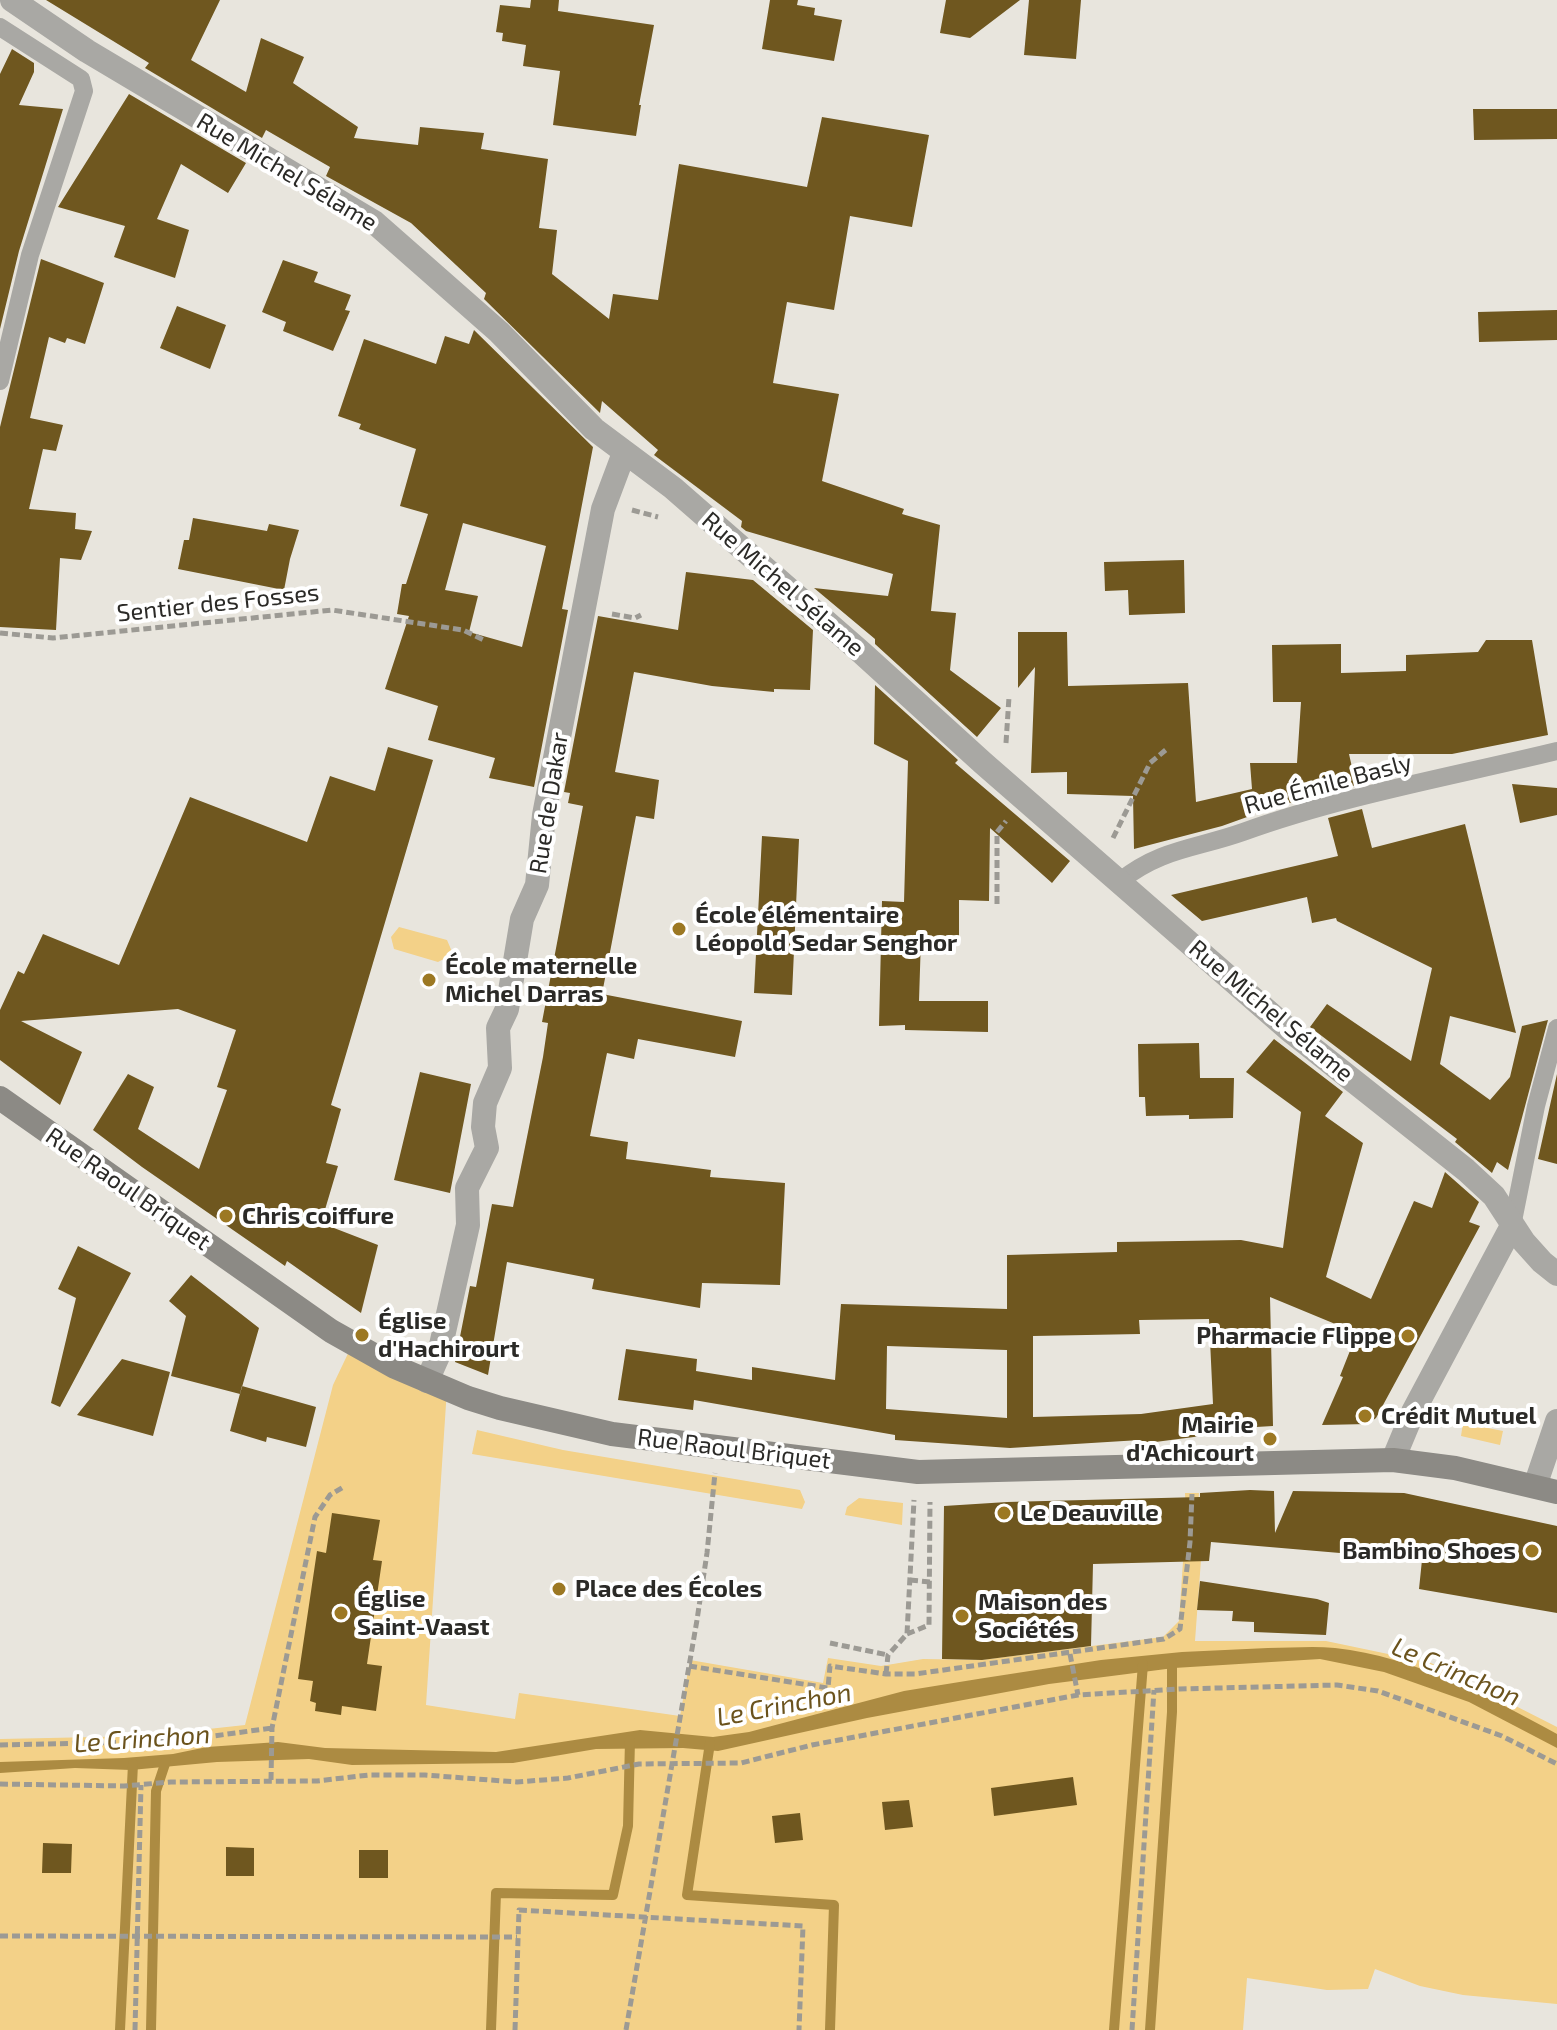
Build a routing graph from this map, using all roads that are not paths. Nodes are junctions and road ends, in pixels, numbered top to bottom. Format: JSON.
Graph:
{"nodes":[{"id":1,"x":8,"y":6,"type":"edge"},
{"id":2,"x":0,"y":27,"type":"edge"},
{"id":3,"x":0,"y":381,"type":"edge"},
{"id":4,"x":624,"y":453,"type":"junction"},
{"id":5,"x":1557,"y":751,"type":"edge"},
{"id":6,"x":1120,"y":881,"type":"junction"},
{"id":7,"x":1557,"y":1028,"type":"edge"},
{"id":8,"x":0,"y":1098,"type":"edge"},
{"id":9,"x":1512,"y":1226,"type":"junction"},
{"id":10,"x":1557,"y":1274,"type":"edge"},
{"id":11,"x":427,"y":1381,"type":"junction"},
{"id":12,"x":1557,"y":1421,"type":"edge"},
{"id":13,"x":1393,"y":1460,"type":"junction"},
{"id":14,"x":1546,"y":1489,"type":"edge"}],
"edges":[{"from":1,"to":4,"type":"street","name":"Rue Michel Sélame"},
{"from":2,"to":3,"type":"lane"},
{"from":4,"to":6,"type":"street","name":"Rue Michel Sélame"},
{"from":4,"to":11,"type":"street","name":"Rue de Dakar"},
{"from":5,"to":6,"type":"lane","name":"Rue Émile Basly"},
{"from":6,"to":9,"type":"street","name":"Rue Michel Sélame"},
{"from":7,"to":9,"type":"lane"},
{"from":8,"to":11,"type":"street","name":"Rue Raoul Briquet"},
{"from":9,"to":10,"type":"street","name":"Rue Michel Sélame"},
{"from":9,"to":13,"type":"street"},
{"from":11,"to":13,"type":"street","name":"Rue Raoul Briquet"},
{"from":12,"to":14,"type":"street"},
{"from":13,"to":14,"type":"street","name":"Rue Raoul Briquet"}]}
